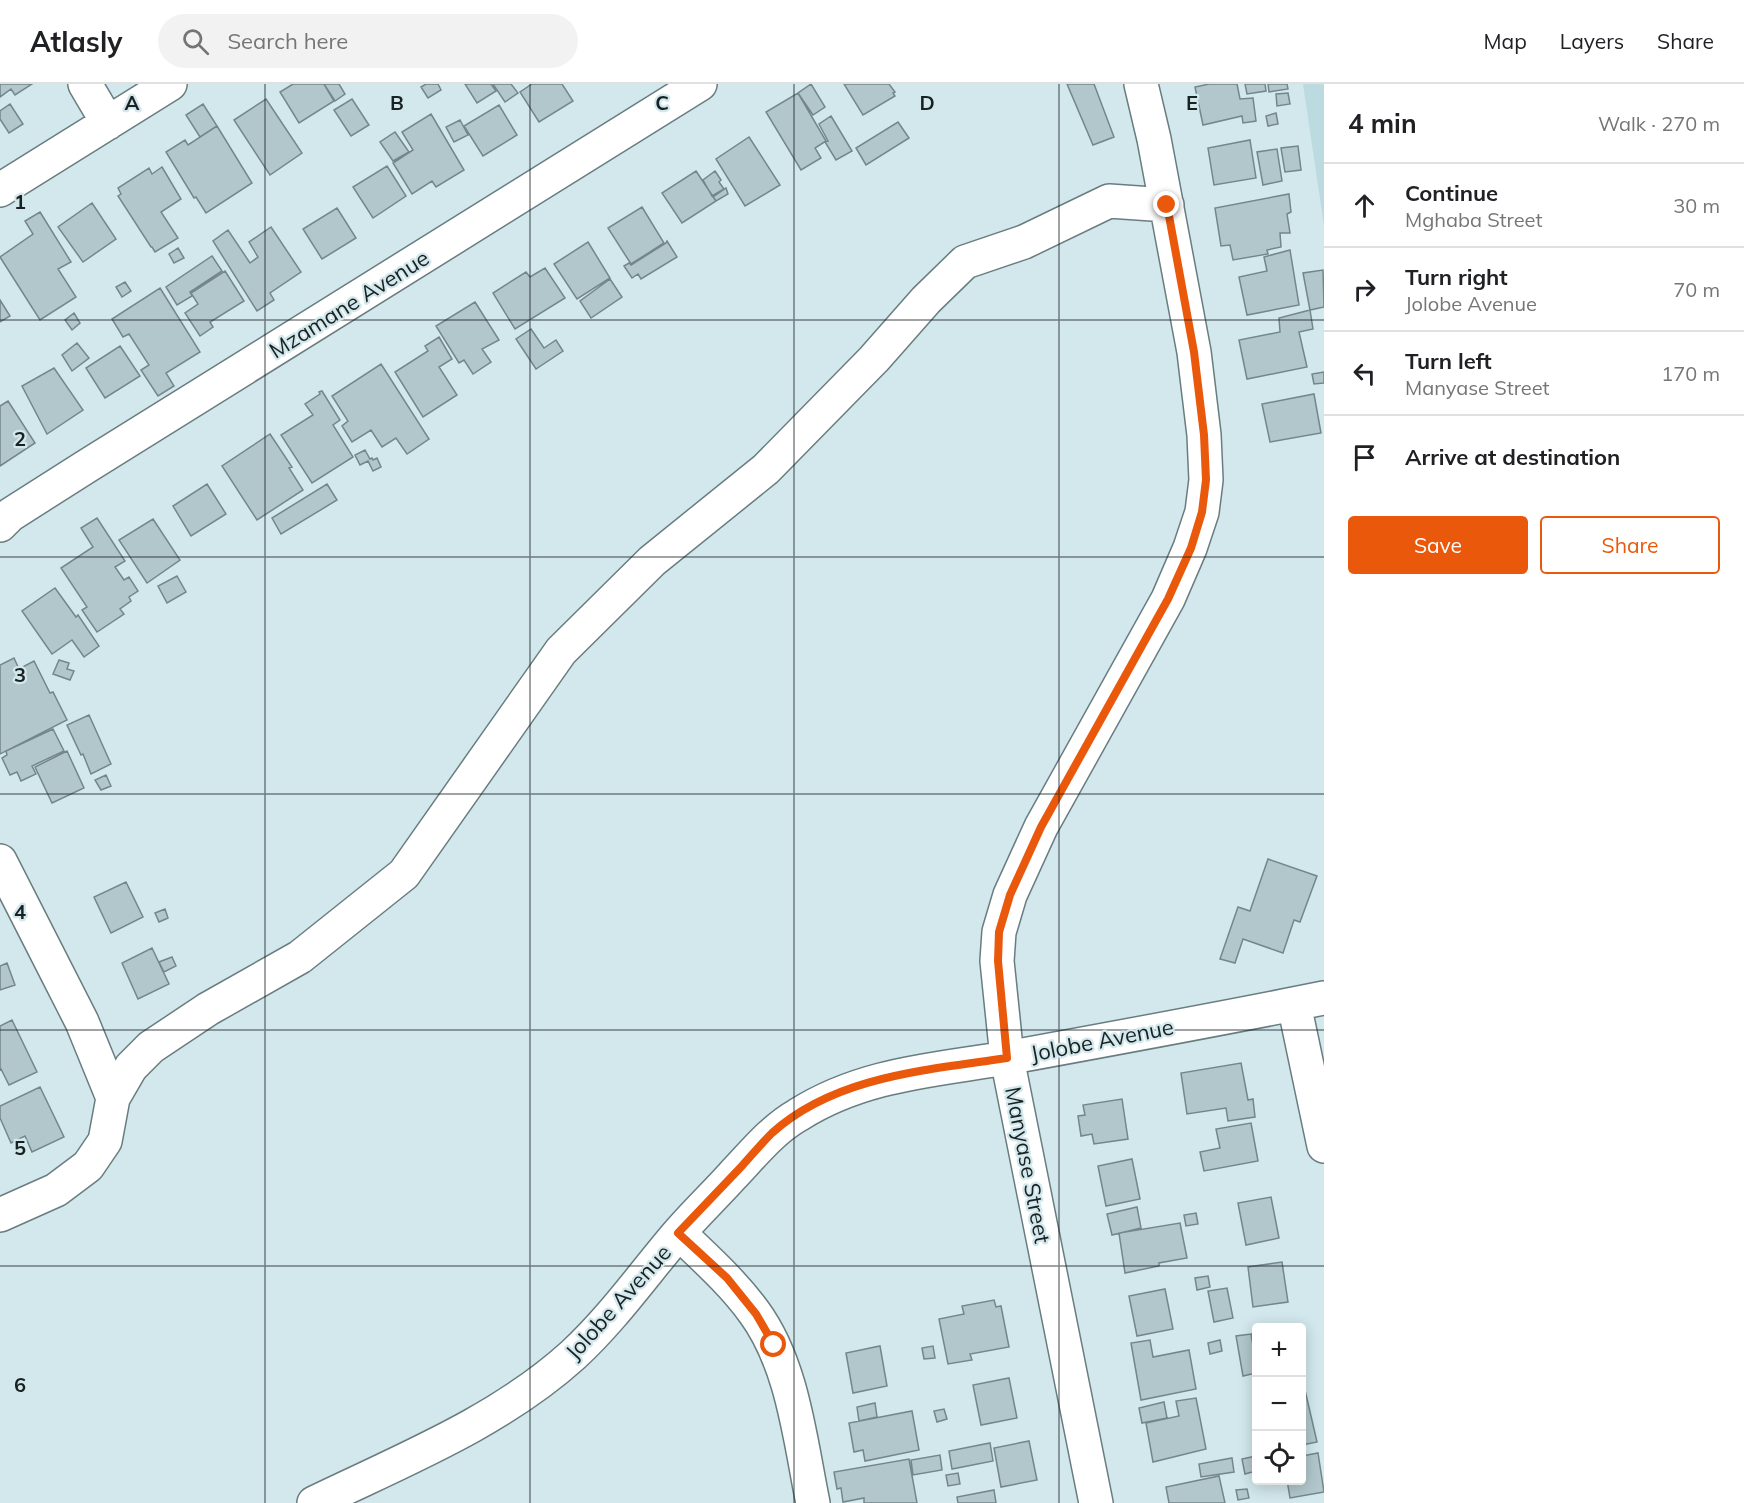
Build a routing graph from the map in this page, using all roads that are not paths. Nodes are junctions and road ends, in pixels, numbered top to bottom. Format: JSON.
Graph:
{"nodes":[{"id":1,"x":85,"y":84,"type":"edge"},
{"id":2,"x":170,"y":84,"type":"edge"},
{"id":3,"x":700,"y":84,"type":"edge"},
{"id":4,"x":1141,"y":84,"type":"edge"},
{"id":5,"x":108,"y":123,"type":"junction"},
{"id":6,"x":0,"y":190,"type":"edge"},
{"id":7,"x":1167,"y":205,"type":"junction"},
{"id":8,"x":0,"y":525,"type":"edge"},
{"id":9,"x":0,"y":861,"type":"edge"},
{"id":10,"x":1309,"y":1001,"type":"edge"},
{"id":11,"x":1007,"y":1058,"type":"junction"},
{"id":12,"x":113,"y":1098,"type":"junction"},
{"id":13,"x":1324,"y":1146,"type":"edge"},
{"id":14,"x":0,"y":1215,"type":"edge"},
{"id":15,"x":678,"y":1233,"type":"junction"},
{"id":16,"x":314,"y":1503,"type":"edge"},
{"id":17,"x":813,"y":1503,"type":"edge"},
{"id":18,"x":1096,"y":1503,"type":"edge"}],
"edges":[{"from":1,"to":5,"type":"street"},
{"from":2,"to":5,"type":"street"},
{"from":3,"to":8,"type":"street","name":"Mzamane Avenue"},
{"from":4,"to":7,"type":"street","name":"Manyase Street"},
{"from":5,"to":6,"type":"street"},
{"from":7,"to":11,"type":"street","name":"Manyase Street"},
{"from":7,"to":12,"type":"street"},
{"from":9,"to":12,"type":"street"},
{"from":10,"to":11,"type":"street","name":"Jolobe Avenue"},
{"from":10,"to":13,"type":"street"},
{"from":11,"to":15,"type":"street","name":"Jolobe Avenue"},
{"from":11,"to":18,"type":"street","name":"Manyase Street"},
{"from":12,"to":14,"type":"street"},
{"from":15,"to":16,"type":"street","name":"Jolobe Avenue"},
{"from":15,"to":17,"type":"street"}]}
